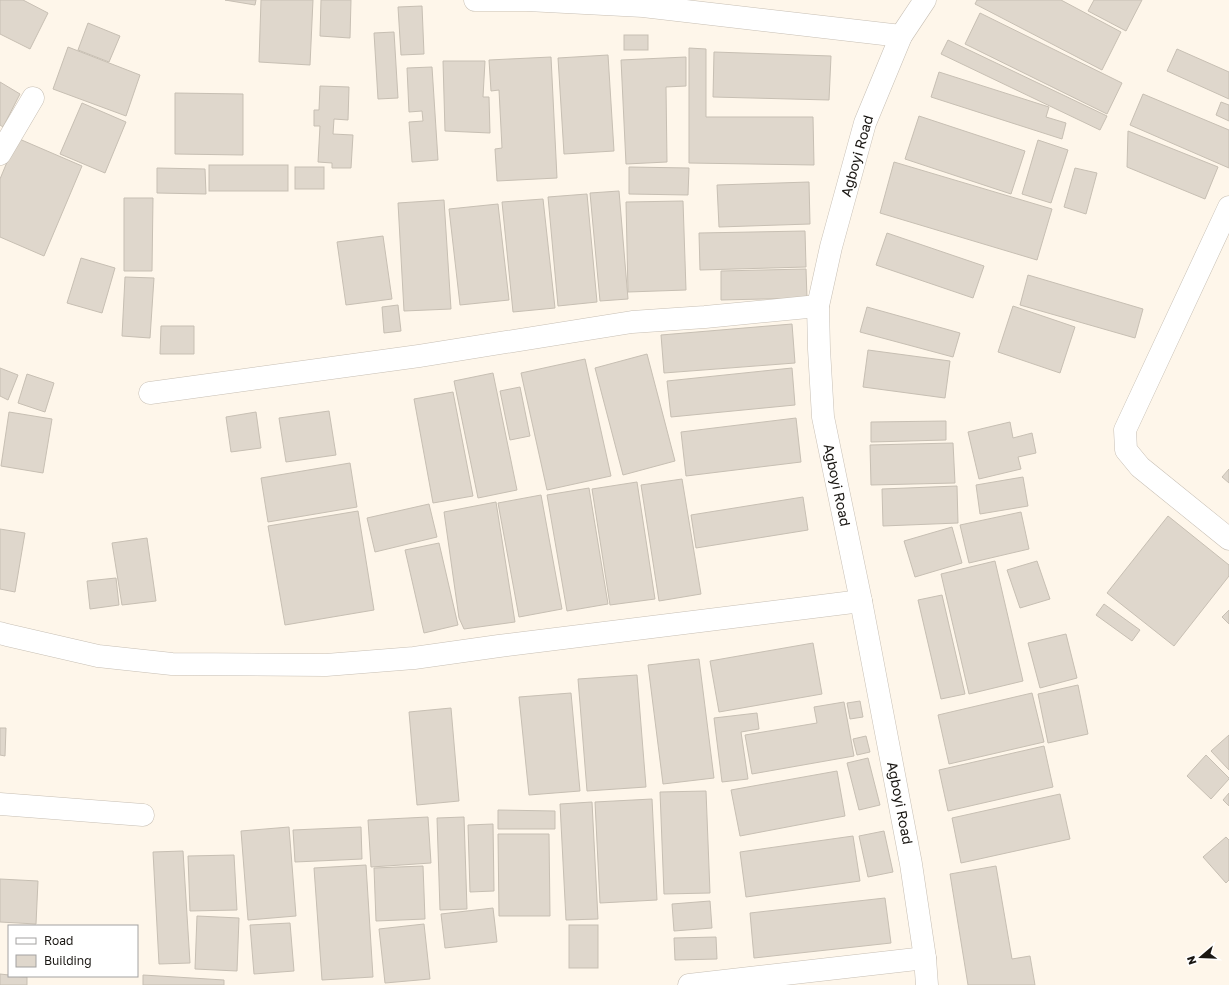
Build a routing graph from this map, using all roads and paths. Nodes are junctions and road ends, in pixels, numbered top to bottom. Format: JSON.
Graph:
{"nodes":[{"id":1,"x":474,"y":0,"type":"edge"},
{"id":2,"x":926,"y":0,"type":"edge"},
{"id":3,"x":599,"y":2,"type":"edge"},
{"id":4,"x":901,"y":36,"type":"junction"},
{"id":5,"x":33,"y":98,"type":"dead end"},
{"id":6,"x":0,"y":154,"type":"edge"},
{"id":7,"x":1229,"y":207,"type":"edge"},
{"id":8,"x":818,"y":306,"type":"junction"},
{"id":9,"x":150,"y":393,"type":"dead end"},
{"id":10,"x":1229,"y":539,"type":"edge"},
{"id":11,"x":861,"y":601,"type":"junction"},
{"id":12,"x":0,"y":633,"type":"edge"},
{"id":13,"x":0,"y":804,"type":"edge"},
{"id":14,"x":142,"y":815,"type":"dead end"},
{"id":15,"x":925,"y":958,"type":"junction"},
{"id":16,"x":689,"y":985,"type":"edge"},
{"id":17,"x":927,"y":985,"type":"edge"}],
"edges":[{"from":1,"to":3,"type":"street"},
{"from":2,"to":4,"type":"street","name":"Agboyi Road"},
{"from":3,"to":4,"type":"street"},
{"from":4,"to":8,"type":"street","name":"Agboyi Road"},
{"from":5,"to":6,"type":"street"},
{"from":7,"to":10,"type":"street"},
{"from":8,"to":9,"type":"street"},
{"from":8,"to":11,"type":"street","name":"Agboyi Road"},
{"from":11,"to":12,"type":"street"},
{"from":11,"to":15,"type":"street","name":"Agboyi Road"},
{"from":13,"to":14,"type":"street"},
{"from":15,"to":16,"type":"street"},
{"from":15,"to":17,"type":"street","name":"Agboyi Road"}]}
